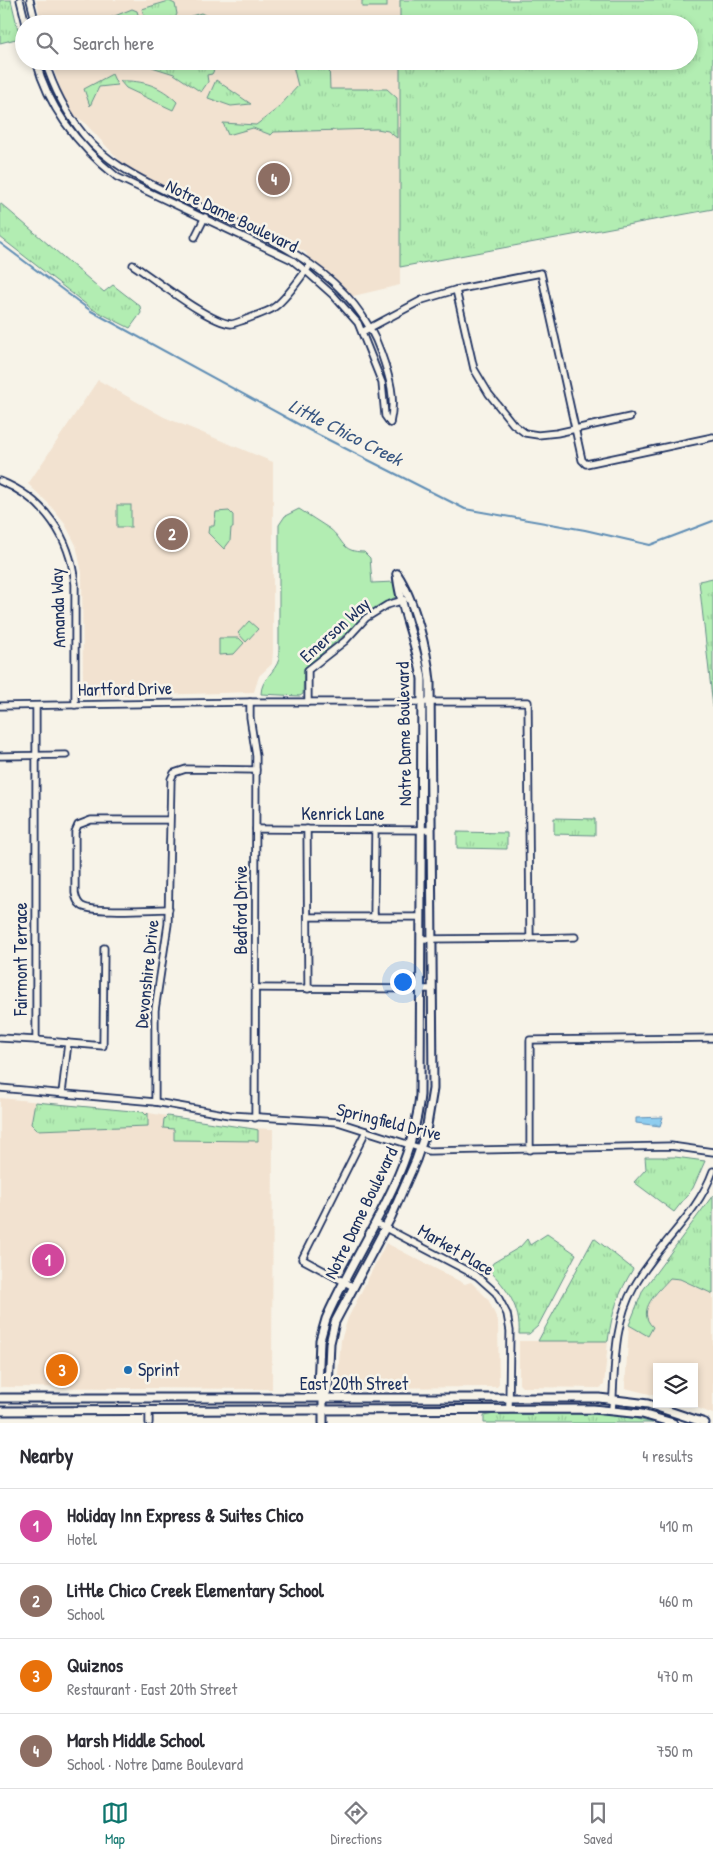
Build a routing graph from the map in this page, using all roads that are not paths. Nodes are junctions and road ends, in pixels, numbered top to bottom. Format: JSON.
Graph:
{"nodes":[{"id":1,"x":20,"y":0,"type":"edge"},
{"id":2,"x":30,"y":0,"type":"edge"},
{"id":3,"x":24,"y":15,"type":"edge"},
{"id":4,"x":34,"y":15,"type":"edge"},
{"id":5,"x":38,"y":70,"type":"edge"},
{"id":6,"x":49,"y":70,"type":"edge"},
{"id":7,"x":208,"y":212,"type":"junction"},
{"id":8,"x":204,"y":220,"type":"junction"},
{"id":9,"x":195,"y":237,"type":"dead end"},
{"id":10,"x":311,"y":264,"type":"junction"},
{"id":11,"x":133,"y":265,"type":"dead end"},
{"id":12,"x":306,"y":271,"type":"junction"},
{"id":13,"x":456,"y":290,"type":"junction"},
{"id":14,"x":370,"y":328,"type":"junction"},
{"id":15,"x":362,"y":332,"type":"junction"},
{"id":16,"x":630,"y":417,"type":"dead end"},
{"id":17,"x":575,"y":429,"type":"junction"},
{"id":18,"x":713,"y":437,"type":"edge"},
{"id":19,"x":0,"y":481,"type":"edge"},
{"id":20,"x":405,"y":599,"type":"junction"},
{"id":21,"x":250,"y":702,"type":"junction"},
{"id":22,"x":308,"y":702,"type":"junction"},
{"id":23,"x":422,"y":702,"type":"junction"},
{"id":24,"x":430,"y":702,"type":"junction"},
{"id":25,"x":75,"y":705,"type":"junction"},
{"id":26,"x":0,"y":706,"type":"edge"},
{"id":27,"x":36,"y":706,"type":"junction"},
{"id":28,"x":66,"y":755,"type":"dead end"},
{"id":29,"x":0,"y":756,"type":"edge"},
{"id":30,"x":36,"y":756,"type":"junction"},
{"id":31,"x":256,"y":770,"type":"junction"},
{"id":32,"x":170,"y":820,"type":"junction"},
{"id":33,"x":256,"y":829,"type":"junction"},
{"id":34,"x":307,"y":829,"type":"junction"},
{"id":35,"x":375,"y":830,"type":"junction"},
{"id":36,"x":421,"y":830,"type":"junction"},
{"id":37,"x":430,"y":830,"type":"junction"},
{"id":38,"x":168,"y":909,"type":"junction"},
{"id":39,"x":308,"y":917,"type":"junction"},
{"id":40,"x":374,"y":917,"type":"junction"},
{"id":41,"x":421,"y":918,"type":"junction"},
{"id":42,"x":576,"y":937,"type":"dead end"},
{"id":43,"x":431,"y":938,"type":"junction"},
{"id":44,"x":530,"y":938,"type":"junction"},
{"id":45,"x":421,"y":939,"type":"junction"},
{"id":46,"x":104,"y":948,"type":"dead end"},
{"id":47,"x":256,"y":988,"type":"junction"},
{"id":48,"x":420,"y":989,"type":"junction"},
{"id":49,"x":432,"y":989,"type":"junction"},
{"id":50,"x":308,"y":990,"type":"junction"},
{"id":51,"x":0,"y":1038,"type":"edge"},
{"id":52,"x":713,"y":1038,"type":"edge"},
{"id":53,"x":36,"y":1040,"type":"junction"},
{"id":54,"x":68,"y":1043,"type":"junction"},
{"id":55,"x":0,"y":1088,"type":"edge"},
{"id":56,"x":62,"y":1093,"type":"junction"},
{"id":57,"x":155,"y":1102,"type":"junction"},
{"id":58,"x":255,"y":1118,"type":"junction"},
{"id":59,"x":366,"y":1130,"type":"junction"},
{"id":60,"x":410,"y":1147,"type":"junction"},
{"id":61,"x":420,"y":1149,"type":"junction"},
{"id":62,"x":530,"y":1150,"type":"junction"},
{"id":63,"x":713,"y":1152,"type":"edge"},
{"id":64,"x":713,"y":1171,"type":"edge"},
{"id":65,"x":376,"y":1223,"type":"junction"},
{"id":66,"x":385,"y":1227,"type":"junction"},
{"id":67,"x":344,"y":1282,"type":"junction"},
{"id":68,"x":352,"y":1286,"type":"junction"},
{"id":69,"x":0,"y":1398,"type":"edge"},
{"id":70,"x":323,"y":1399,"type":"junction"},
{"id":71,"x":612,"y":1399,"type":"junction"},
{"id":72,"x":509,"y":1402,"type":"junction"},
{"id":73,"x":472,"y":1410,"type":"junction"},
{"id":74,"x":612,"y":1410,"type":"junction"},
{"id":75,"x":149,"y":1411,"type":"junction"},
{"id":76,"x":323,"y":1411,"type":"junction"},
{"id":77,"x":0,"y":1412,"type":"edge"},
{"id":78,"x":149,"y":1423,"type":"edge"},
{"id":79,"x":323,"y":1423,"type":"edge"},
{"id":80,"x":673,"y":1423,"type":"edge"},
{"id":81,"x":705,"y":1423,"type":"edge"}],
"edges":[{"from":1,"to":3,"type":"street"},
{"from":2,"to":4,"type":"street"},
{"from":5,"to":8,"type":"street","name":"Notre Dame Boulevard"},
{"from":6,"to":7,"type":"street","name":"Notre Dame Boulevard"},
{"from":7,"to":8,"type":"street"},
{"from":7,"to":10,"type":"street","name":"Notre Dame Boulevard"},
{"from":8,"to":9,"type":"street"},
{"from":8,"to":12,"type":"street","name":"Notre Dame Boulevard"},
{"from":10,"to":12,"type":"street"},
{"from":10,"to":14,"type":"street","name":"Notre Dame Boulevard"},
{"from":11,"to":12,"type":"street"},
{"from":12,"to":15,"type":"street","name":"Notre Dame Boulevard"},
{"from":13,"to":14,"type":"street"},
{"from":13,"to":17,"type":"street"},
{"from":13,"to":17,"type":"street"},
{"from":14,"to":15,"type":"street"},
{"from":14,"to":15,"type":"street","name":"Notre Dame Boulevard"},
{"from":16,"to":17,"type":"street"},
{"from":17,"to":18,"type":"street"},
{"from":19,"to":25,"type":"street","name":"Amanda Way"},
{"from":20,"to":22,"type":"street","name":"Emerson Way"},
{"from":20,"to":23,"type":"street","name":"Notre Dame Boulevard"},
{"from":20,"to":24,"type":"street","name":"Notre Dame Boulevard"},
{"from":21,"to":22,"type":"street","name":"Hartford Drive"},
{"from":21,"to":25,"type":"street","name":"Hartford Drive"},
{"from":21,"to":31,"type":"street","name":"Bedford Drive"},
{"from":22,"to":23,"type":"street","name":"Hartford Drive"},
{"from":23,"to":24,"type":"street","name":"Hartford Drive"},
{"from":23,"to":36,"type":"street","name":"Notre Dame Boulevard"},
{"from":24,"to":37,"type":"street","name":"Notre Dame Boulevard"},
{"from":24,"to":44,"type":"street","name":"Hartford Drive"},
{"from":25,"to":27,"type":"street","name":"Hartford Drive"},
{"from":26,"to":27,"type":"street","name":"Hartford Drive"},
{"from":27,"to":30,"type":"street","name":"Fairmont Terrace"},
{"from":28,"to":30,"type":"street"},
{"from":29,"to":30,"type":"street"},
{"from":30,"to":53,"type":"street","name":"Fairmont Terrace"},
{"from":31,"to":32,"type":"street"},
{"from":31,"to":33,"type":"street","name":"Bedford Drive"},
{"from":32,"to":38,"type":"street","name":"Devonshire Drive"},
{"from":32,"to":38,"type":"street","name":"Devonshire Drive"},
{"from":33,"to":34,"type":"street","name":"Kenrick Lane"},
{"from":33,"to":47,"type":"street","name":"Bedford Drive"},
{"from":34,"to":35,"type":"street","name":"Kenrick Lane"},
{"from":34,"to":39,"type":"street"},
{"from":35,"to":36,"type":"street","name":"Kenrick Lane"},
{"from":35,"to":40,"type":"street"},
{"from":36,"to":37,"type":"street","name":"Kenrick Lane"},
{"from":36,"to":41,"type":"street","name":"Notre Dame Boulevard"},
{"from":37,"to":43,"type":"street","name":"Notre Dame Boulevard"},
{"from":38,"to":57,"type":"street","name":"Devonshire Drive"},
{"from":39,"to":40,"type":"street"},
{"from":39,"to":50,"type":"street"},
{"from":40,"to":41,"type":"street"},
{"from":41,"to":45,"type":"street","name":"Notre Dame Boulevard"},
{"from":42,"to":44,"type":"street"},
{"from":43,"to":44,"type":"street"},
{"from":43,"to":45,"type":"street"},
{"from":43,"to":49,"type":"street","name":"Notre Dame Boulevard"},
{"from":45,"to":48,"type":"street","name":"Notre Dame Boulevard"},
{"from":46,"to":54,"type":"street","name":"Fairmont Terrace"},
{"from":47,"to":50,"type":"street"},
{"from":47,"to":58,"type":"street","name":"Bedford Drive"},
{"from":48,"to":49,"type":"street"},
{"from":48,"to":50,"type":"street"},
{"from":48,"to":60,"type":"street","name":"Notre Dame Boulevard"},
{"from":49,"to":61,"type":"street","name":"Notre Dame Boulevard"},
{"from":51,"to":53,"type":"street"},
{"from":52,"to":62,"type":"street"},
{"from":53,"to":54,"type":"street","name":"Fairmont Terrace"},
{"from":54,"to":56,"type":"street"},
{"from":55,"to":56,"type":"street","name":"Springfield Drive"},
{"from":56,"to":57,"type":"street","name":"Springfield Drive"},
{"from":57,"to":58,"type":"street","name":"Springfield Drive"},
{"from":58,"to":59,"type":"street","name":"Springfield Drive"},
{"from":59,"to":60,"type":"street","name":"Springfield Drive"},
{"from":59,"to":67,"type":"street"},
{"from":60,"to":61,"type":"street","name":"Springfield Drive"},
{"from":60,"to":65,"type":"street","name":"Notre Dame Boulevard"},
{"from":61,"to":62,"type":"street","name":"Springfield Drive"},
{"from":61,"to":66,"type":"street","name":"Notre Dame Boulevard"},
{"from":62,"to":63,"type":"street","name":"Springfield Drive"},
{"from":64,"to":71,"type":"street"},
{"from":65,"to":66,"type":"street","name":"Market Place"},
{"from":65,"to":67,"type":"street","name":"Notre Dame Boulevard"},
{"from":66,"to":68,"type":"street","name":"Notre Dame Boulevard"},
{"from":66,"to":72,"type":"street","name":"Market Place"},
{"from":67,"to":68,"type":"street"},
{"from":67,"to":70,"type":"street","name":"Notre Dame Boulevard"},
{"from":68,"to":70,"type":"street","name":"Notre Dame Boulevard"},
{"from":69,"to":70,"type":"street","name":"East 20th Street"},
{"from":70,"to":72,"type":"street","name":"East 20th Street"},
{"from":70,"to":76,"type":"street","name":"Notre Dame Boulevard"},
{"from":71,"to":72,"type":"street","name":"East 20th Street"},
{"from":71,"to":74,"type":"street"},
{"from":71,"to":81,"type":"street","name":"East 20th Street"},
{"from":72,"to":73,"type":"street","name":"East 20th Street"},
{"from":73,"to":74,"type":"street","name":"East 20th Street"},
{"from":73,"to":76,"type":"street","name":"East 20th Street"},
{"from":74,"to":80,"type":"street","name":"East 20th Street"},
{"from":75,"to":76,"type":"street","name":"East 20th Street"},
{"from":75,"to":77,"type":"street","name":"East 20th Street"},
{"from":75,"to":78,"type":"street"},
{"from":76,"to":79,"type":"street","name":"Notre Dame Boulevard"}]}
